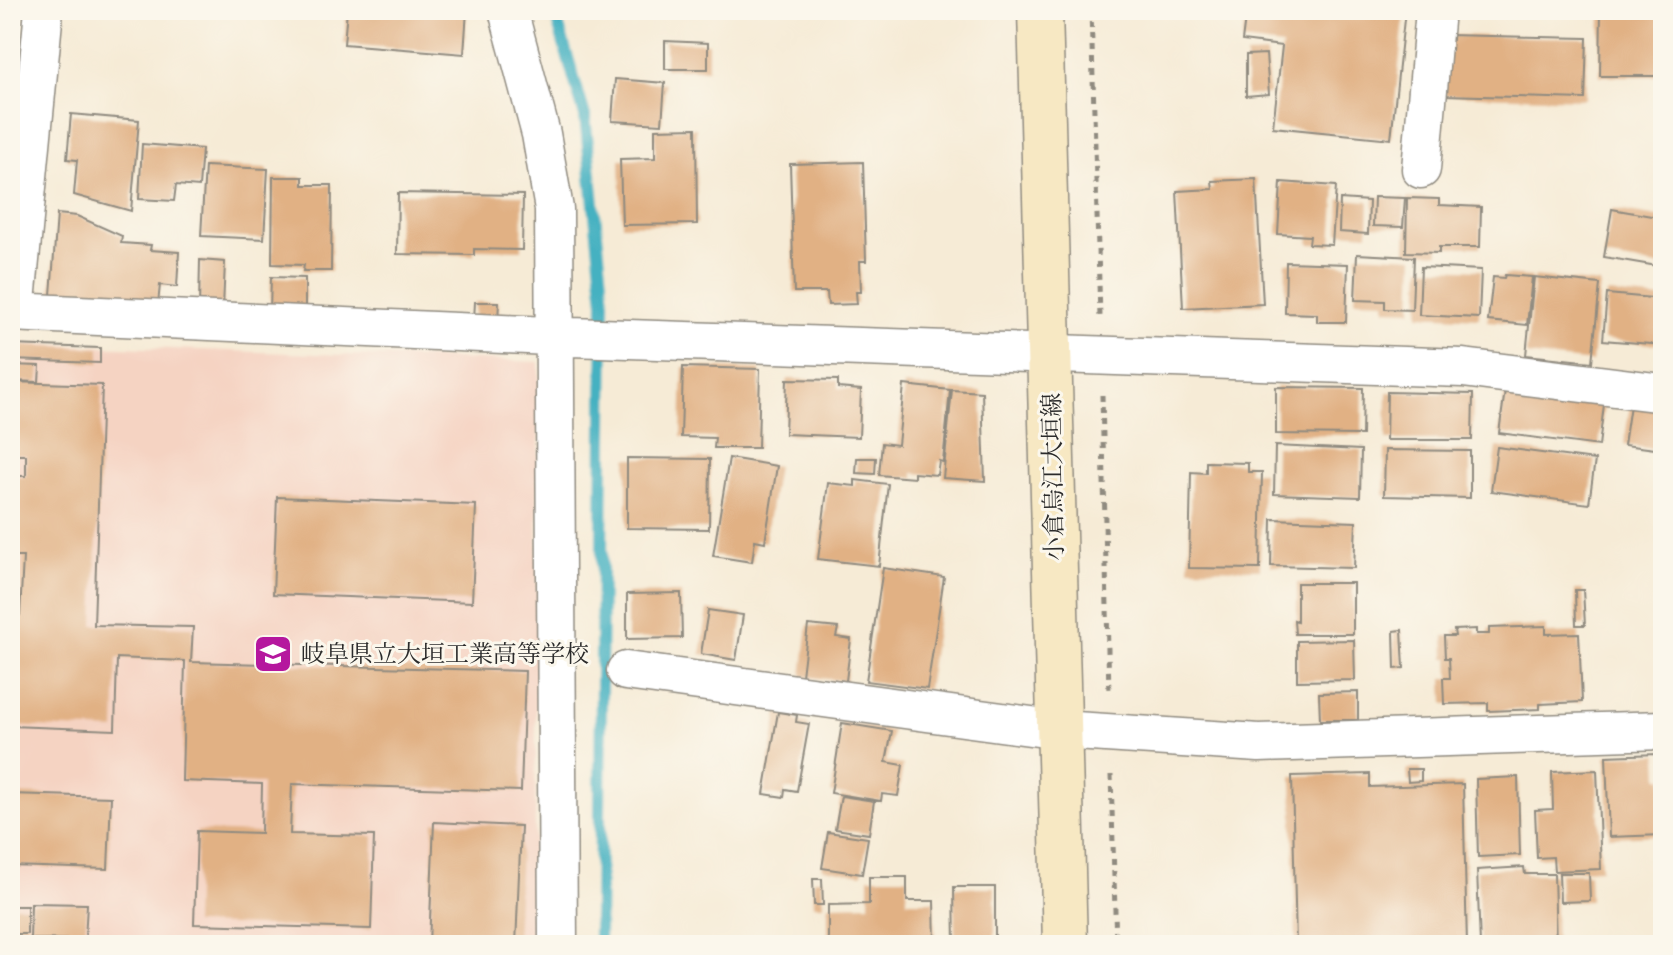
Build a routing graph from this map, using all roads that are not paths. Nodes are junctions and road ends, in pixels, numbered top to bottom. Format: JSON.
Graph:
{"nodes":[{"id":1,"x":44,"y":10,"type":"edge"},
{"id":2,"x":508,"y":10,"type":"edge"},
{"id":3,"x":1040,"y":10,"type":"edge"},
{"id":4,"x":1435,"y":10,"type":"edge"},
{"id":5,"x":1421,"y":169,"type":"dead end"},
{"id":6,"x":13,"y":312,"type":"edge"},
{"id":7,"x":562,"y":336,"type":"junction"},
{"id":8,"x":1050,"y":352,"type":"junction"},
{"id":9,"x":1663,"y":393,"type":"edge"},
{"id":10,"x":626,"y":671,"type":"dead end"},
{"id":11,"x":1060,"y":730,"type":"junction"},
{"id":12,"x":1663,"y":730,"type":"edge"},
{"id":13,"x":558,"y":945,"type":"edge"},
{"id":14,"x":1065,"y":945,"type":"edge"}],
"edges":[{"from":1,"to":6,"type":"street"},
{"from":2,"to":7,"type":"street"},
{"from":3,"to":8,"type":"main road","name":"小倉烏江大垣線"},
{"from":4,"to":5,"type":"street"},
{"from":6,"to":7,"type":"street"},
{"from":7,"to":8,"type":"street"},
{"from":7,"to":13,"type":"street"},
{"from":8,"to":9,"type":"street"},
{"from":8,"to":11,"type":"main road","name":"小倉烏江大垣線"},
{"from":10,"to":11,"type":"street"},
{"from":11,"to":12,"type":"street"},
{"from":11,"to":14,"type":"main road","name":"小倉烏江大垣線"}]}
